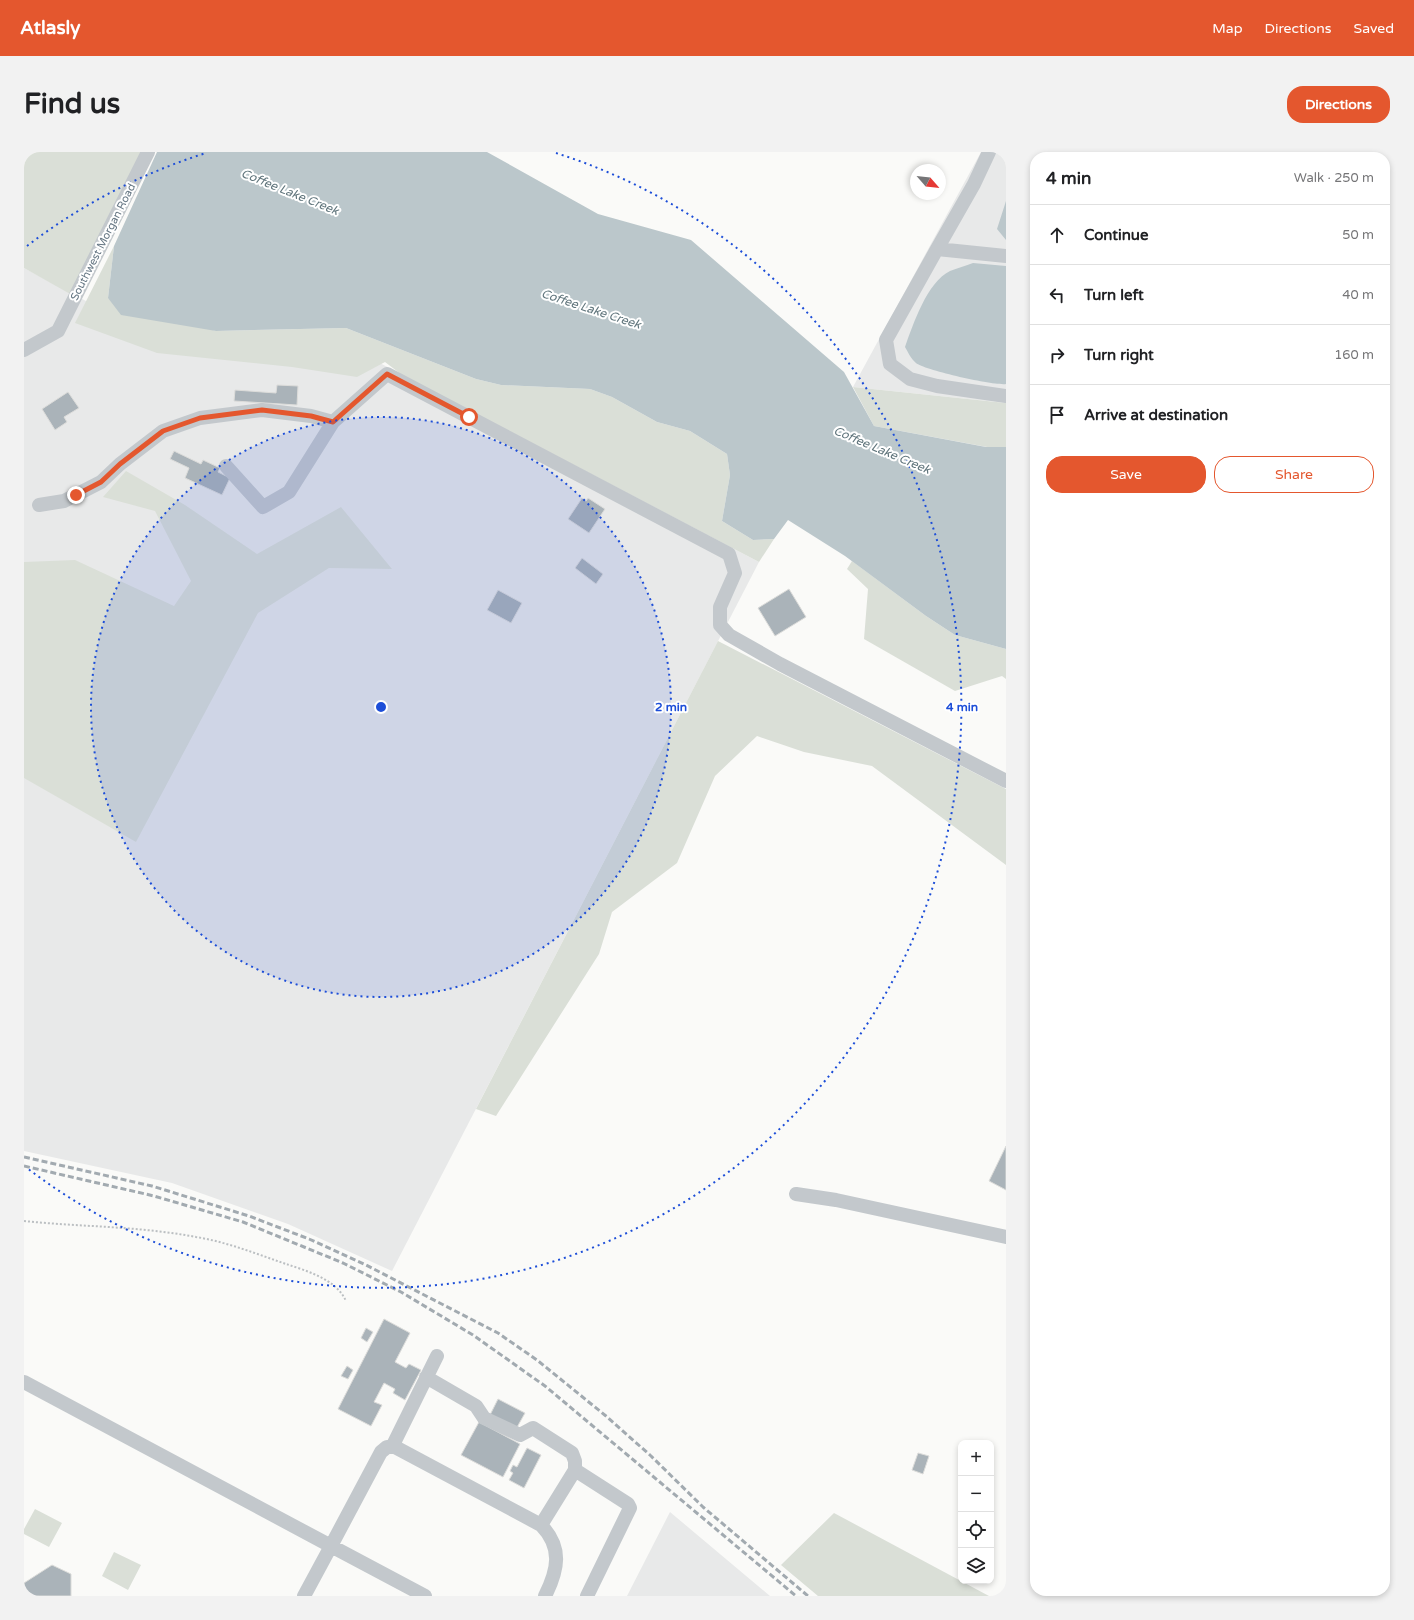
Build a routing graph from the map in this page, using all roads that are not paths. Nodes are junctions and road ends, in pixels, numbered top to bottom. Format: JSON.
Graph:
{"nodes":[{"id":1,"x":148,"y":152,"type":"edge"},
{"id":2,"x":989,"y":152,"type":"edge"},
{"id":3,"x":937,"y":249,"type":"junction"},
{"id":4,"x":1006,"y":256,"type":"edge"},
{"id":5,"x":24,"y":350,"type":"edge"},
{"id":6,"x":1006,"y":396,"type":"edge"},
{"id":7,"x":333,"y":422,"type":"junction"},
{"id":8,"x":226,"y":466,"type":"dead end"},
{"id":9,"x":39,"y":505,"type":"dead end"},
{"id":10,"x":1006,"y":781,"type":"edge"},
{"id":11,"x":796,"y":1194,"type":"dead end"},
{"id":12,"x":1006,"y":1237,"type":"edge"},
{"id":13,"x":437,"y":1356,"type":"dead end"},
{"id":14,"x":426,"y":1377,"type":"junction"},
{"id":15,"x":24,"y":1382,"type":"edge"},
{"id":16,"x":392,"y":1447,"type":"junction"},
{"id":17,"x":575,"y":1470,"type":"junction"},
{"id":18,"x":541,"y":1525,"type":"junction"},
{"id":19,"x":331,"y":1546,"type":"junction"},
{"id":20,"x":549,"y":1595,"type":"edge"},
{"id":21,"x":304,"y":1596,"type":"edge"},
{"id":22,"x":425,"y":1596,"type":"edge"},
{"id":23,"x":587,"y":1596,"type":"edge"}],
"edges":[{"from":1,"to":5,"type":"street","name":"Southwest Morgan Road"},
{"from":2,"to":3,"type":"street"},
{"from":3,"to":4,"type":"street"},
{"from":3,"to":6,"type":"street"},
{"from":7,"to":8,"type":"street"},
{"from":7,"to":9,"type":"street"},
{"from":7,"to":10,"type":"street"},
{"from":11,"to":12,"type":"street"},
{"from":13,"to":14,"type":"street"},
{"from":14,"to":16,"type":"street"},
{"from":14,"to":17,"type":"street"},
{"from":15,"to":19,"type":"street"},
{"from":16,"to":18,"type":"street"},
{"from":16,"to":19,"type":"street"},
{"from":17,"to":18,"type":"street"},
{"from":17,"to":23,"type":"street"},
{"from":18,"to":20,"type":"street"},
{"from":19,"to":21,"type":"street"},
{"from":19,"to":22,"type":"street"}]}
